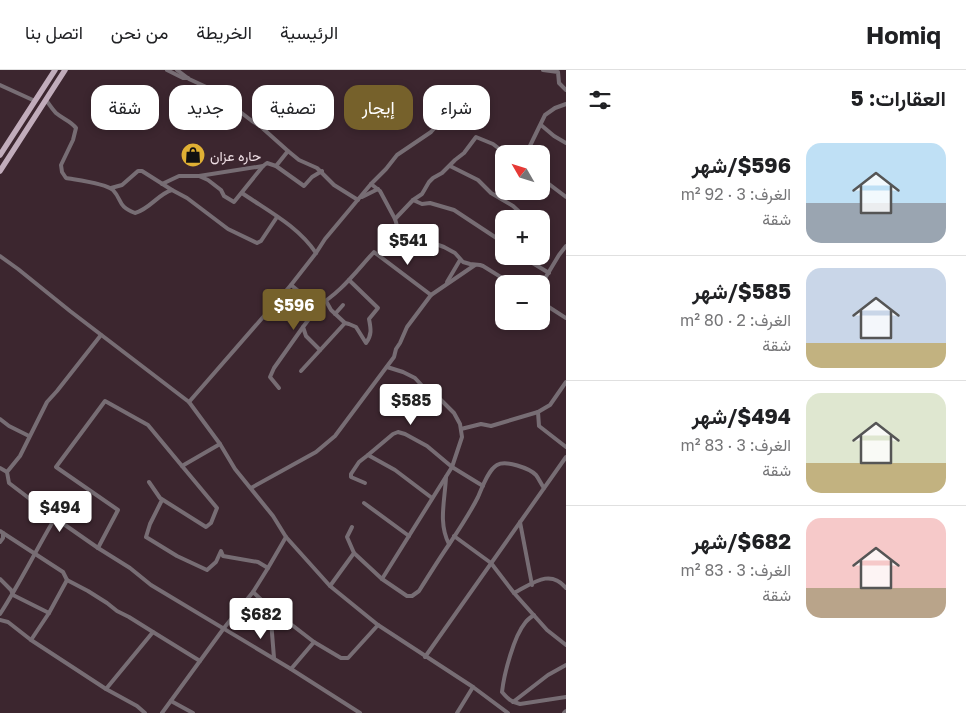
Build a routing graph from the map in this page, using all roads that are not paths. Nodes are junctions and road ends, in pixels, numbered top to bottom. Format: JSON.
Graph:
{"nodes":[{"id":1,"x":54,"y":70,"type":"edge"},
{"id":2,"x":65,"y":70,"type":"edge"},
{"id":3,"x":167,"y":70,"type":"edge"},
{"id":4,"x":177,"y":70,"type":"edge"},
{"id":5,"x":543,"y":70,"type":"edge"},
{"id":6,"x":189,"y":78,"type":"junction"},
{"id":7,"x":0,"y":85,"type":"edge"},
{"id":8,"x":566,"y":90,"type":"edge"},
{"id":9,"x":46,"y":100,"type":"junction"},
{"id":10,"x":35,"y":101,"type":"junction"},
{"id":11,"x":566,"y":104,"type":"edge"},
{"id":12,"x":541,"y":125,"type":"junction"},
{"id":13,"x":433,"y":130,"type":"edge"},
{"id":14,"x":566,"y":143,"type":"edge"},
{"id":15,"x":531,"y":145,"type":"edge"},
{"id":16,"x":495,"y":146,"type":"edge"},
{"id":17,"x":288,"y":151,"type":"junction"},
{"id":18,"x":0,"y":155,"type":"edge"},
{"id":19,"x":263,"y":166,"type":"junction"},
{"id":20,"x":276,"y":166,"type":"junction"},
{"id":21,"x":450,"y":166,"type":"junction"},
{"id":22,"x":0,"y":171,"type":"edge"},
{"id":23,"x":322,"y":171,"type":"junction"},
{"id":24,"x":199,"y":176,"type":"junction"},
{"id":25,"x":162,"y":184,"type":"junction"},
{"id":26,"x":371,"y":184,"type":"junction"},
{"id":27,"x":550,"y":185,"type":"edge"},
{"id":28,"x":111,"y":188,"type":"junction"},
{"id":29,"x":378,"y":189,"type":"junction"},
{"id":30,"x":172,"y":190,"type":"junction"},
{"id":31,"x":242,"y":193,"type":"junction"},
{"id":32,"x":566,"y":197,"type":"edge"},
{"id":33,"x":358,"y":200,"type":"junction"},
{"id":34,"x":413,"y":200,"type":"junction"},
{"id":35,"x":517,"y":210,"type":"edge"},
{"id":36,"x":277,"y":217,"type":"junction"},
{"id":37,"x":395,"y":219,"type":"junction"},
{"id":38,"x":495,"y":237,"type":"edge"},
{"id":39,"x":566,"y":246,"type":"edge"},
{"id":40,"x":316,"y":253,"type":"junction"},
{"id":41,"x":0,"y":256,"type":"edge"},
{"id":42,"x":460,"y":260,"type":"junction"},
{"id":43,"x":475,"y":265,"type":"junction"},
{"id":44,"x":536,"y":265,"type":"edge"},
{"id":45,"x":549,"y":273,"type":"joint"},
{"id":46,"x":498,"y":275,"type":"edge"},
{"id":47,"x":349,"y":280,"type":"junction"},
{"id":48,"x":446,"y":284,"type":"junction"},
{"id":49,"x":291,"y":285,"type":"junction"},
{"id":50,"x":431,"y":295,"type":"junction"},
{"id":51,"x":326,"y":301,"type":"junction"},
{"id":52,"x":342,"y":305,"type":"dead end"},
{"id":53,"x":317,"y":306,"type":"junction"},
{"id":54,"x":550,"y":308,"type":"edge"},
{"id":55,"x":335,"y":314,"type":"junction"},
{"id":56,"x":566,"y":318,"type":"edge"},
{"id":57,"x":345,"y":323,"type":"junction"},
{"id":58,"x":303,"y":327,"type":"junction"},
{"id":59,"x":101,"y":335,"type":"junction"},
{"id":60,"x":320,"y":350,"type":"junction"},
{"id":61,"x":387,"y":367,"type":"junction"},
{"id":62,"x":301,"y":370,"type":"dead end"},
{"id":63,"x":566,"y":382,"type":"edge"},
{"id":64,"x":279,"y":388,"type":"dead end"},
{"id":65,"x":189,"y":402,"type":"junction"},
{"id":66,"x":538,"y":412,"type":"junction"},
{"id":67,"x":0,"y":419,"type":"edge"},
{"id":68,"x":461,"y":429,"type":"junction"},
{"id":69,"x":29,"y":436,"type":"junction"},
{"id":70,"x":220,"y":444,"type":"junction"},
{"id":71,"x":566,"y":447,"type":"edge"},
{"id":72,"x":368,"y":455,"type":"junction"},
{"id":73,"x":566,"y":457,"type":"edge"},
{"id":74,"x":182,"y":466,"type":"junction"},
{"id":75,"x":452,"y":467,"type":"junction"},
{"id":76,"x":0,"y":468,"type":"edge"},
{"id":77,"x":7,"y":472,"type":"junction"},
{"id":78,"x":446,"y":477,"type":"junction"},
{"id":79,"x":149,"y":482,"type":"dead end"},
{"id":80,"x":365,"y":483,"type":"dead end"},
{"id":81,"x":482,"y":486,"type":"junction"},
{"id":82,"x":251,"y":488,"type":"junction"},
{"id":83,"x":544,"y":488,"type":"junction"},
{"id":84,"x":432,"y":498,"type":"junction"},
{"id":85,"x":162,"y":500,"type":"junction"},
{"id":86,"x":364,"y":503,"type":"dead end"},
{"id":87,"x":55,"y":518,"type":"junction"},
{"id":88,"x":520,"y":522,"type":"junction"},
{"id":89,"x":352,"y":527,"type":"dead end"},
{"id":90,"x":1,"y":532,"type":"edge"},
{"id":91,"x":409,"y":536,"type":"junction"},
{"id":92,"x":454,"y":536,"type":"junction"},
{"id":93,"x":286,"y":537,"type":"junction"},
{"id":94,"x":0,"y":542,"type":"edge"},
{"id":95,"x":449,"y":544,"type":"junction"},
{"id":96,"x":98,"y":548,"type":"junction"},
{"id":97,"x":354,"y":552,"type":"junction"},
{"id":98,"x":35,"y":553,"type":"junction"},
{"id":99,"x":491,"y":563,"type":"junction"},
{"id":100,"x":268,"y":568,"type":"junction"},
{"id":101,"x":0,"y":579,"type":"edge"},
{"id":102,"x":382,"y":579,"type":"junction"},
{"id":103,"x":67,"y":580,"type":"junction"},
{"id":104,"x":532,"y":585,"type":"junction"},
{"id":105,"x":330,"y":586,"type":"junction"},
{"id":106,"x":566,"y":588,"type":"edge"},
{"id":107,"x":252,"y":592,"type":"junction"},
{"id":108,"x":514,"y":594,"type":"junction"},
{"id":109,"x":12,"y":595,"type":"junction"},
{"id":110,"x":270,"y":608,"type":"junction"},
{"id":111,"x":49,"y":613,"type":"junction"},
{"id":112,"x":0,"y":614,"type":"edge"},
{"id":113,"x":534,"y":615,"type":"junction"},
{"id":114,"x":0,"y":620,"type":"edge"},
{"id":115,"x":378,"y":625,"type":"junction"},
{"id":116,"x":224,"y":628,"type":"junction"},
{"id":117,"x":153,"y":632,"type":"junction"},
{"id":118,"x":32,"y":640,"type":"junction"},
{"id":119,"x":314,"y":642,"type":"junction"},
{"id":120,"x":566,"y":645,"type":"edge"},
{"id":121,"x":425,"y":657,"type":"junction"},
{"id":122,"x":274,"y":658,"type":"junction"},
{"id":123,"x":200,"y":661,"type":"junction"},
{"id":124,"x":566,"y":665,"type":"edge"},
{"id":125,"x":292,"y":669,"type":"junction"},
{"id":126,"x":473,"y":687,"type":"junction"},
{"id":127,"x":106,"y":688,"type":"junction"},
{"id":128,"x":566,"y":697,"type":"edge"},
{"id":129,"x":171,"y":701,"type":"junction"},
{"id":130,"x":513,"y":702,"type":"junction"},
{"id":131,"x":145,"y":713,"type":"edge"},
{"id":132,"x":162,"y":713,"type":"edge"},
{"id":133,"x":193,"y":713,"type":"edge"},
{"id":134,"x":360,"y":713,"type":"edge"},
{"id":135,"x":457,"y":713,"type":"edge"},
{"id":136,"x":508,"y":713,"type":"edge"}],
"edges":[{"from":1,"to":10,"type":"main road"},
{"from":2,"to":9,"type":"main road"},
{"from":3,"to":6,"type":"street"},
{"from":4,"to":6,"type":"street"},
{"from":5,"to":8,"type":"street"},
{"from":6,"to":17,"type":"street"},
{"from":7,"to":10,"type":"street"},
{"from":9,"to":22,"type":"main road"},
{"from":9,"to":28,"type":"street"},
{"from":10,"to":18,"type":"main road"},
{"from":11,"to":12,"type":"street"},
{"from":12,"to":14,"type":"street"},
{"from":12,"to":15,"type":"street"},
{"from":13,"to":26,"type":"street"},
{"from":16,"to":21,"type":"street"},
{"from":17,"to":20,"type":"street"},
{"from":17,"to":23,"type":"street"},
{"from":19,"to":20,"type":"street"},
{"from":19,"to":24,"type":"street"},
{"from":19,"to":31,"type":"street"},
{"from":20,"to":23,"type":"street"},
{"from":21,"to":34,"type":"street"},
{"from":21,"to":35,"type":"street"},
{"from":23,"to":33,"type":"street"},
{"from":24,"to":25,"type":"street"},
{"from":24,"to":31,"type":"street"},
{"from":25,"to":28,"type":"street"},
{"from":25,"to":30,"type":"street"},
{"from":26,"to":29,"type":"street"},
{"from":26,"to":33,"type":"street"},
{"from":27,"to":32,"type":"street"},
{"from":28,"to":30,"type":"street"},
{"from":29,"to":33,"type":"street"},
{"from":29,"to":37,"type":"street"},
{"from":30,"to":36,"type":"street"},
{"from":31,"to":36,"type":"street"},
{"from":33,"to":40,"type":"street"},
{"from":34,"to":37,"type":"street"},
{"from":34,"to":38,"type":"street"},
{"from":36,"to":40,"type":"street"},
{"from":37,"to":42,"type":"street"},
{"from":39,"to":45,"type":"street"},
{"from":40,"to":49,"type":"street"},
{"from":41,"to":59,"type":"street"},
{"from":42,"to":43,"type":"street"},
{"from":42,"to":48,"type":"street"},
{"from":43,"to":46,"type":"street"},
{"from":43,"to":48,"type":"street"},
{"from":44,"to":45,"type":"street"},
{"from":47,"to":50,"type":"street"},
{"from":47,"to":51,"type":"street"},
{"from":47,"to":57,"type":"street"},
{"from":48,"to":50,"type":"street"},
{"from":49,"to":53,"type":"street"},
{"from":49,"to":65,"type":"street"},
{"from":50,"to":61,"type":"street"},
{"from":51,"to":53,"type":"street"},
{"from":51,"to":55,"type":"street"},
{"from":52,"to":55,"type":"street"},
{"from":53,"to":58,"type":"street"},
{"from":54,"to":56,"type":"street"},
{"from":55,"to":57,"type":"street"},
{"from":57,"to":60,"type":"street"},
{"from":58,"to":60,"type":"street"},
{"from":58,"to":64,"type":"street"},
{"from":59,"to":65,"type":"street"},
{"from":59,"to":69,"type":"street"},
{"from":60,"to":62,"type":"street"},
{"from":61,"to":68,"type":"street"},
{"from":61,"to":82,"type":"street"},
{"from":63,"to":66,"type":"street"},
{"from":65,"to":70,"type":"street"},
{"from":66,"to":68,"type":"street"},
{"from":66,"to":71,"type":"street"},
{"from":67,"to":69,"type":"street"},
{"from":68,"to":75,"type":"street"},
{"from":69,"to":77,"type":"street"},
{"from":70,"to":74,"type":"street"},
{"from":70,"to":82,"type":"street"},
{"from":72,"to":75,"type":"street"},
{"from":72,"to":80,"type":"street"},
{"from":72,"to":84,"type":"street"},
{"from":73,"to":83,"type":"street"},
{"from":74,"to":85,"type":"street"},
{"from":74,"to":96,"type":"street"},
{"from":75,"to":78,"type":"street"},
{"from":75,"to":81,"type":"street"},
{"from":76,"to":77,"type":"street"},
{"from":77,"to":87,"type":"street"},
{"from":78,"to":84,"type":"street"},
{"from":78,"to":95,"type":"street"},
{"from":79,"to":85,"type":"street"},
{"from":81,"to":83,"type":"street"},
{"from":81,"to":92,"type":"street"},
{"from":82,"to":93,"type":"street"},
{"from":83,"to":88,"type":"street"},
{"from":84,"to":91,"type":"street"},
{"from":85,"to":100,"type":"street"},
{"from":86,"to":91,"type":"street"},
{"from":87,"to":96,"type":"street"},
{"from":87,"to":98,"type":"street"},
{"from":88,"to":99,"type":"street"},
{"from":88,"to":104,"type":"street"},
{"from":89,"to":97,"type":"street"},
{"from":90,"to":94,"type":"street"},
{"from":90,"to":98,"type":"street"},
{"from":91,"to":102,"type":"street"},
{"from":92,"to":95,"type":"street"},
{"from":92,"to":99,"type":"street"},
{"from":93,"to":100,"type":"street"},
{"from":93,"to":105,"type":"street"},
{"from":95,"to":102,"type":"street"},
{"from":96,"to":116,"type":"street"},
{"from":97,"to":102,"type":"street"},
{"from":97,"to":105,"type":"street"},
{"from":98,"to":103,"type":"street"},
{"from":98,"to":109,"type":"street"},
{"from":99,"to":108,"type":"street"},
{"from":99,"to":121,"type":"street"},
{"from":100,"to":107,"type":"street"},
{"from":101,"to":109,"type":"street"},
{"from":103,"to":111,"type":"street"},
{"from":103,"to":117,"type":"street"},
{"from":104,"to":106,"type":"street"},
{"from":104,"to":108,"type":"street"},
{"from":105,"to":115,"type":"street"},
{"from":107,"to":110,"type":"street"},
{"from":107,"to":116,"type":"street"},
{"from":108,"to":113,"type":"street"},
{"from":109,"to":111,"type":"street"},
{"from":109,"to":112,"type":"street"},
{"from":110,"to":119,"type":"street"},
{"from":110,"to":122,"type":"street"},
{"from":111,"to":118,"type":"street"},
{"from":113,"to":120,"type":"street"},
{"from":113,"to":130,"type":"street"},
{"from":114,"to":118,"type":"street"},
{"from":115,"to":119,"type":"street"},
{"from":115,"to":121,"type":"street"},
{"from":116,"to":122,"type":"street"},
{"from":116,"to":123,"type":"street"},
{"from":117,"to":123,"type":"street"},
{"from":117,"to":127,"type":"street"},
{"from":118,"to":127,"type":"street"},
{"from":119,"to":125,"type":"street"},
{"from":121,"to":126,"type":"street"},
{"from":122,"to":125,"type":"street"},
{"from":123,"to":129,"type":"street"},
{"from":124,"to":130,"type":"street"},
{"from":125,"to":134,"type":"street"},
{"from":126,"to":135,"type":"street"},
{"from":126,"to":136,"type":"street"},
{"from":127,"to":131,"type":"street"},
{"from":128,"to":130,"type":"street"},
{"from":129,"to":132,"type":"street"},
{"from":129,"to":133,"type":"street"}]}
